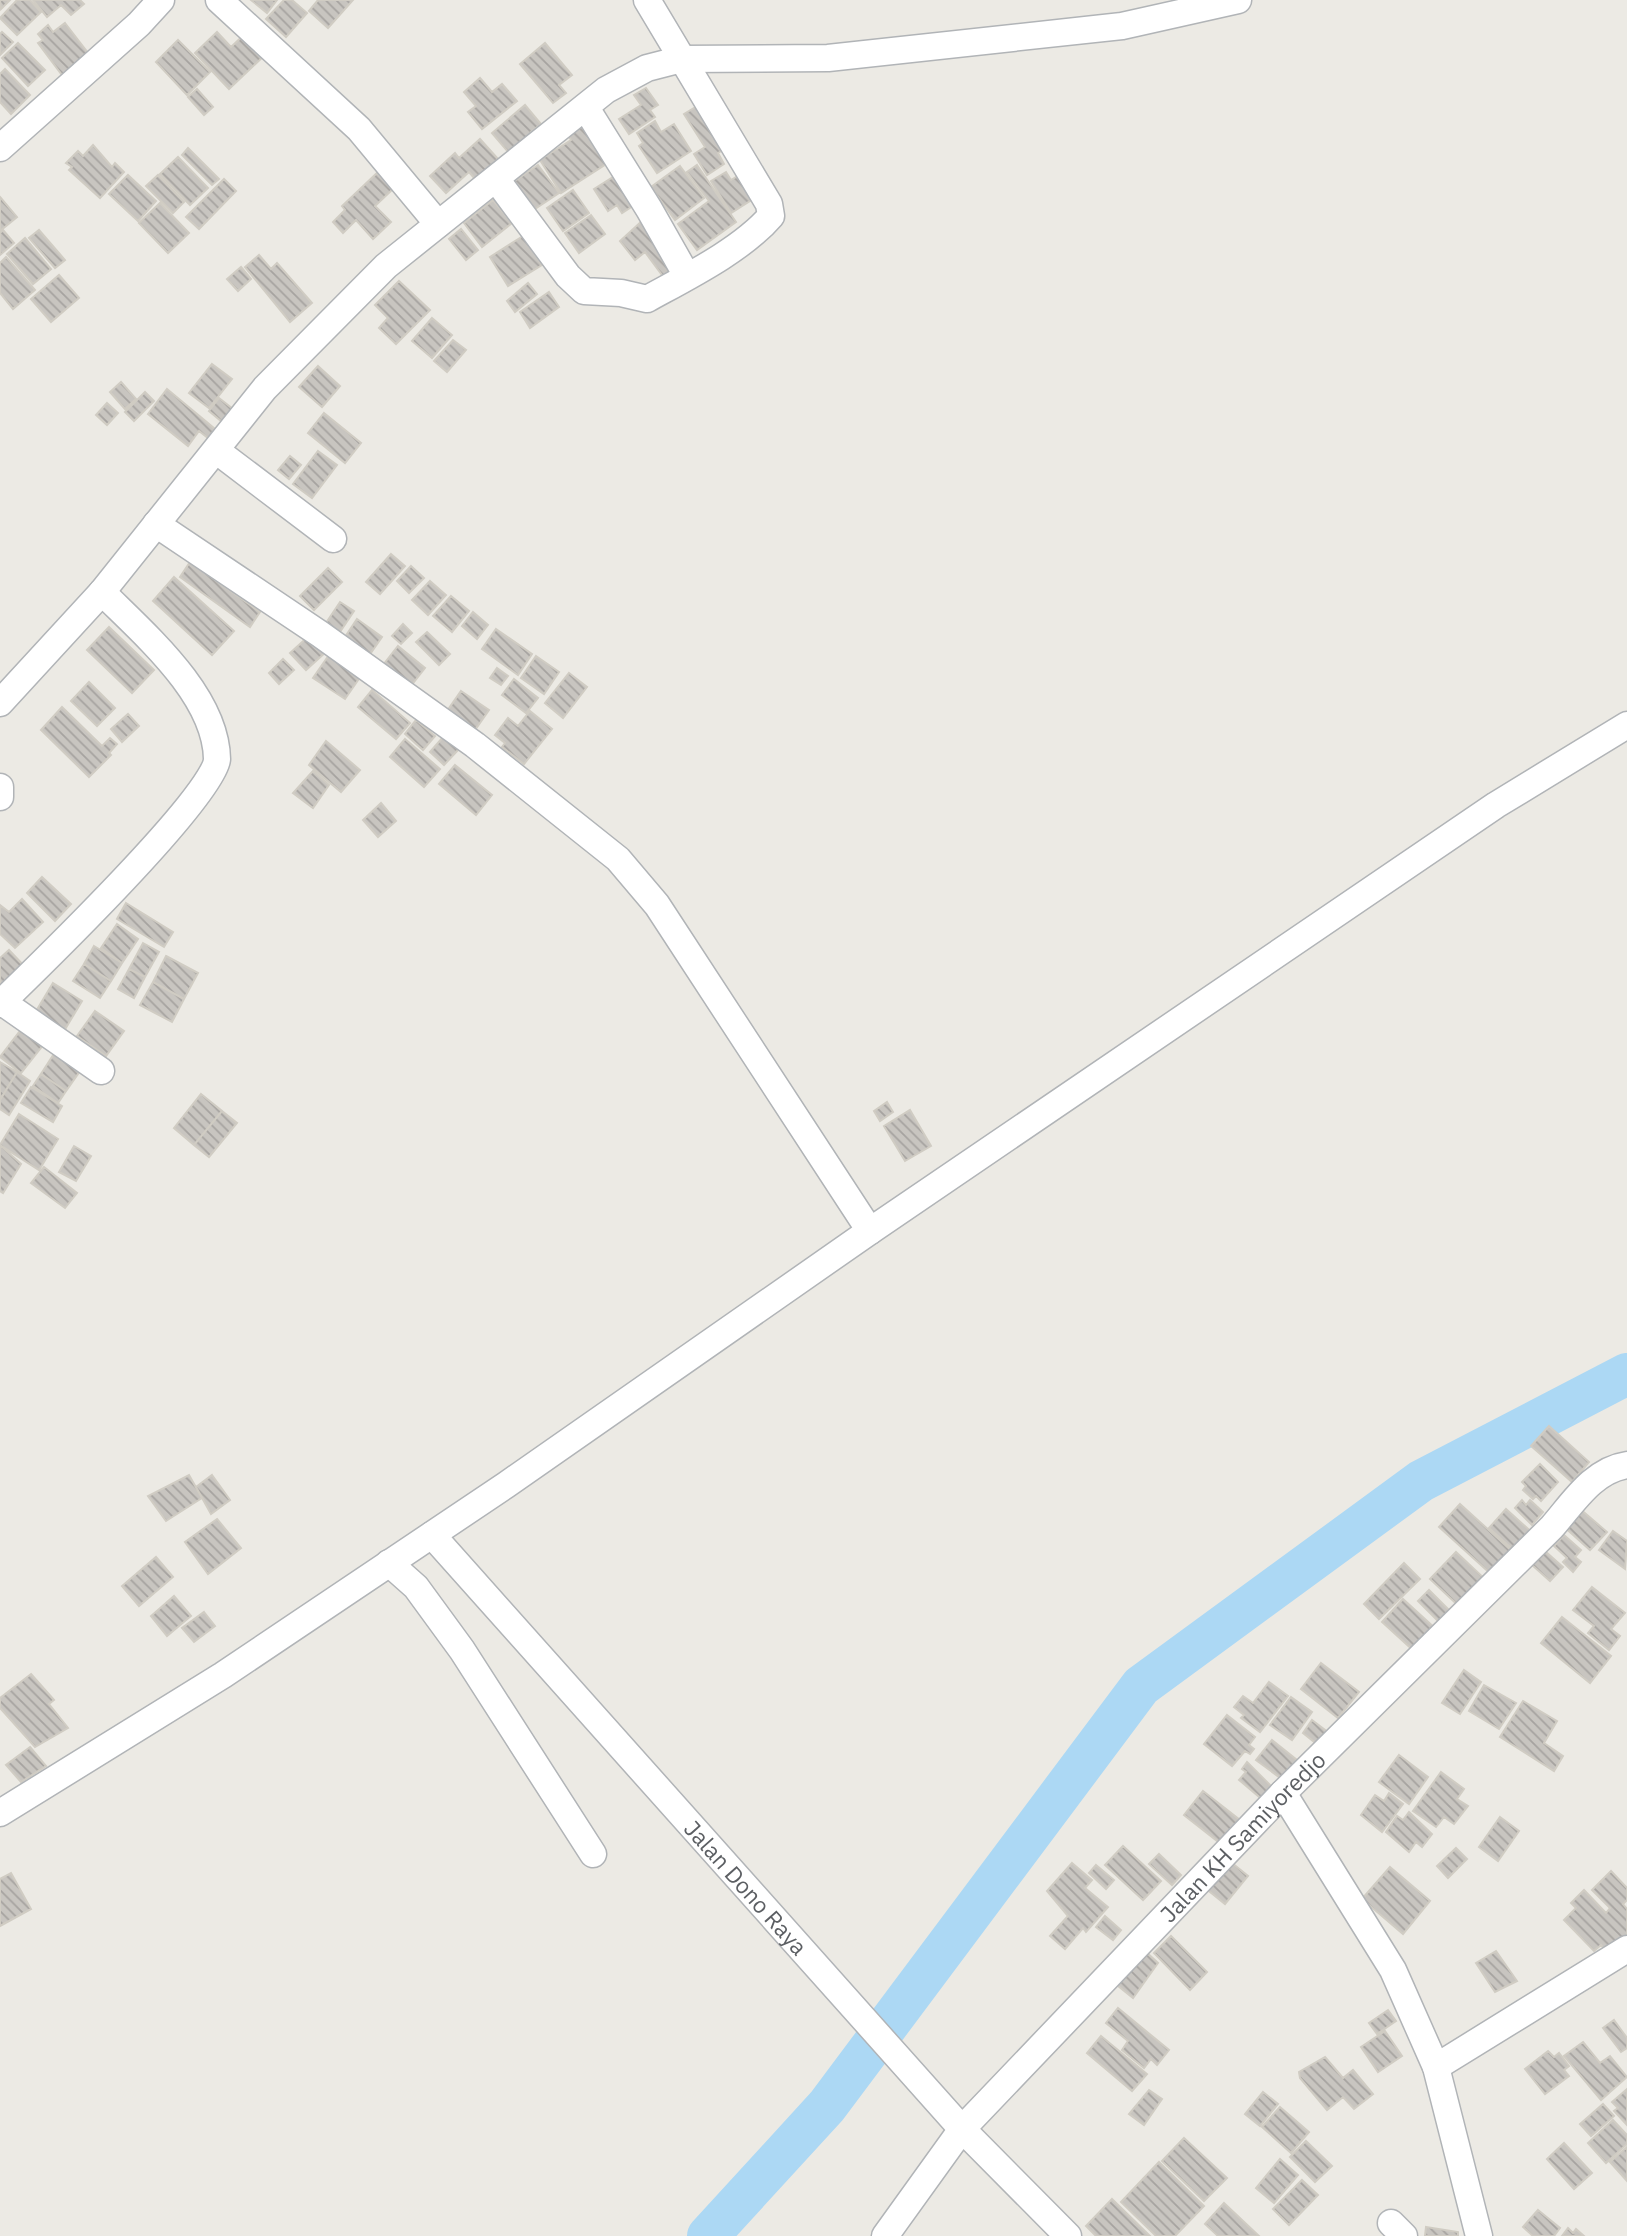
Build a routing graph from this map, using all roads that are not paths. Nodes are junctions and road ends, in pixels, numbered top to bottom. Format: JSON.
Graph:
{"nodes":[{"id":1,"x":161,"y":0,"type":"edge"},
{"id":2,"x":219,"y":0,"type":"edge"},
{"id":3,"x":647,"y":0,"type":"edge"},
{"id":4,"x":1238,"y":0,"type":"edge"},
{"id":5,"x":682,"y":59,"type":"junction"},
{"id":6,"x":586,"y":108,"type":"junction"},
{"id":7,"x":0,"y":148,"type":"edge"},
{"id":8,"x":496,"y":179,"type":"junction"},
{"id":9,"x":438,"y":224,"type":"junction"},
{"id":10,"x":687,"y":276,"type":"junction"},
{"id":11,"x":217,"y":451,"type":"junction"},
{"id":12,"x":156,"y":524,"type":"junction"},
{"id":13,"x":333,"y":539,"type":"dead end"},
{"id":14,"x":102,"y":593,"type":"junction"},
{"id":15,"x":0,"y":703,"type":"edge"},
{"id":16,"x":1627,"y":725,"type":"edge"},
{"id":17,"x":0,"y":787,"type":"edge"},
{"id":18,"x":0,"y":797,"type":"edge"},
{"id":19,"x":1,"y":1003,"type":"edge"},
{"id":20,"x":101,"y":1071,"type":"dead end"},
{"id":21,"x":870,"y":1231,"type":"junction"},
{"id":22,"x":1627,"y":1465,"type":"edge"},
{"id":23,"x":432,"y":1535,"type":"junction"},
{"id":24,"x":389,"y":1563,"type":"junction"},
{"id":25,"x":1283,"y":1793,"type":"junction"},
{"id":26,"x":0,"y":1812,"type":"edge"},
{"id":27,"x":593,"y":1854,"type":"dead end"},
{"id":28,"x":1627,"y":1949,"type":"edge"},
{"id":29,"x":1436,"y":2067,"type":"junction"},
{"id":30,"x":962,"y":2129,"type":"junction"},
{"id":31,"x":885,"y":2236,"type":"edge"},
{"id":32,"x":1068,"y":2236,"type":"edge"},
{"id":33,"x":1479,"y":2236,"type":"edge"}],
"edges":[{"from":1,"to":7,"type":"street"},
{"from":2,"to":9,"type":"street"},
{"from":3,"to":5,"type":"street"},
{"from":4,"to":5,"type":"street"},
{"from":5,"to":6,"type":"street"},
{"from":5,"to":10,"type":"street"},
{"from":6,"to":8,"type":"street"},
{"from":6,"to":10,"type":"street"},
{"from":8,"to":9,"type":"street"},
{"from":8,"to":10,"type":"street"},
{"from":9,"to":11,"type":"street"},
{"from":11,"to":12,"type":"street"},
{"from":11,"to":13,"type":"street"},
{"from":12,"to":14,"type":"street"},
{"from":12,"to":21,"type":"street"},
{"from":14,"to":15,"type":"street"},
{"from":14,"to":19,"type":"street"},
{"from":16,"to":21,"type":"street"},
{"from":17,"to":18,"type":"street"},
{"from":19,"to":20,"type":"street"},
{"from":21,"to":23,"type":"street"},
{"from":22,"to":25,"type":"street","name":"Jalan KH Samiyoredjo"},
{"from":23,"to":24,"type":"street"},
{"from":23,"to":30,"type":"street","name":"Jalan Dono Raya"},
{"from":24,"to":26,"type":"street"},
{"from":24,"to":27,"type":"street"},
{"from":25,"to":29,"type":"street"},
{"from":25,"to":30,"type":"street","name":"Jalan KH Samiyoredjo"},
{"from":28,"to":29,"type":"street"},
{"from":29,"to":33,"type":"street"},
{"from":30,"to":31,"type":"street","name":"Jalan KH Samiyoredjo"},
{"from":30,"to":32,"type":"street","name":"Jalan Dono Raya"}]}
